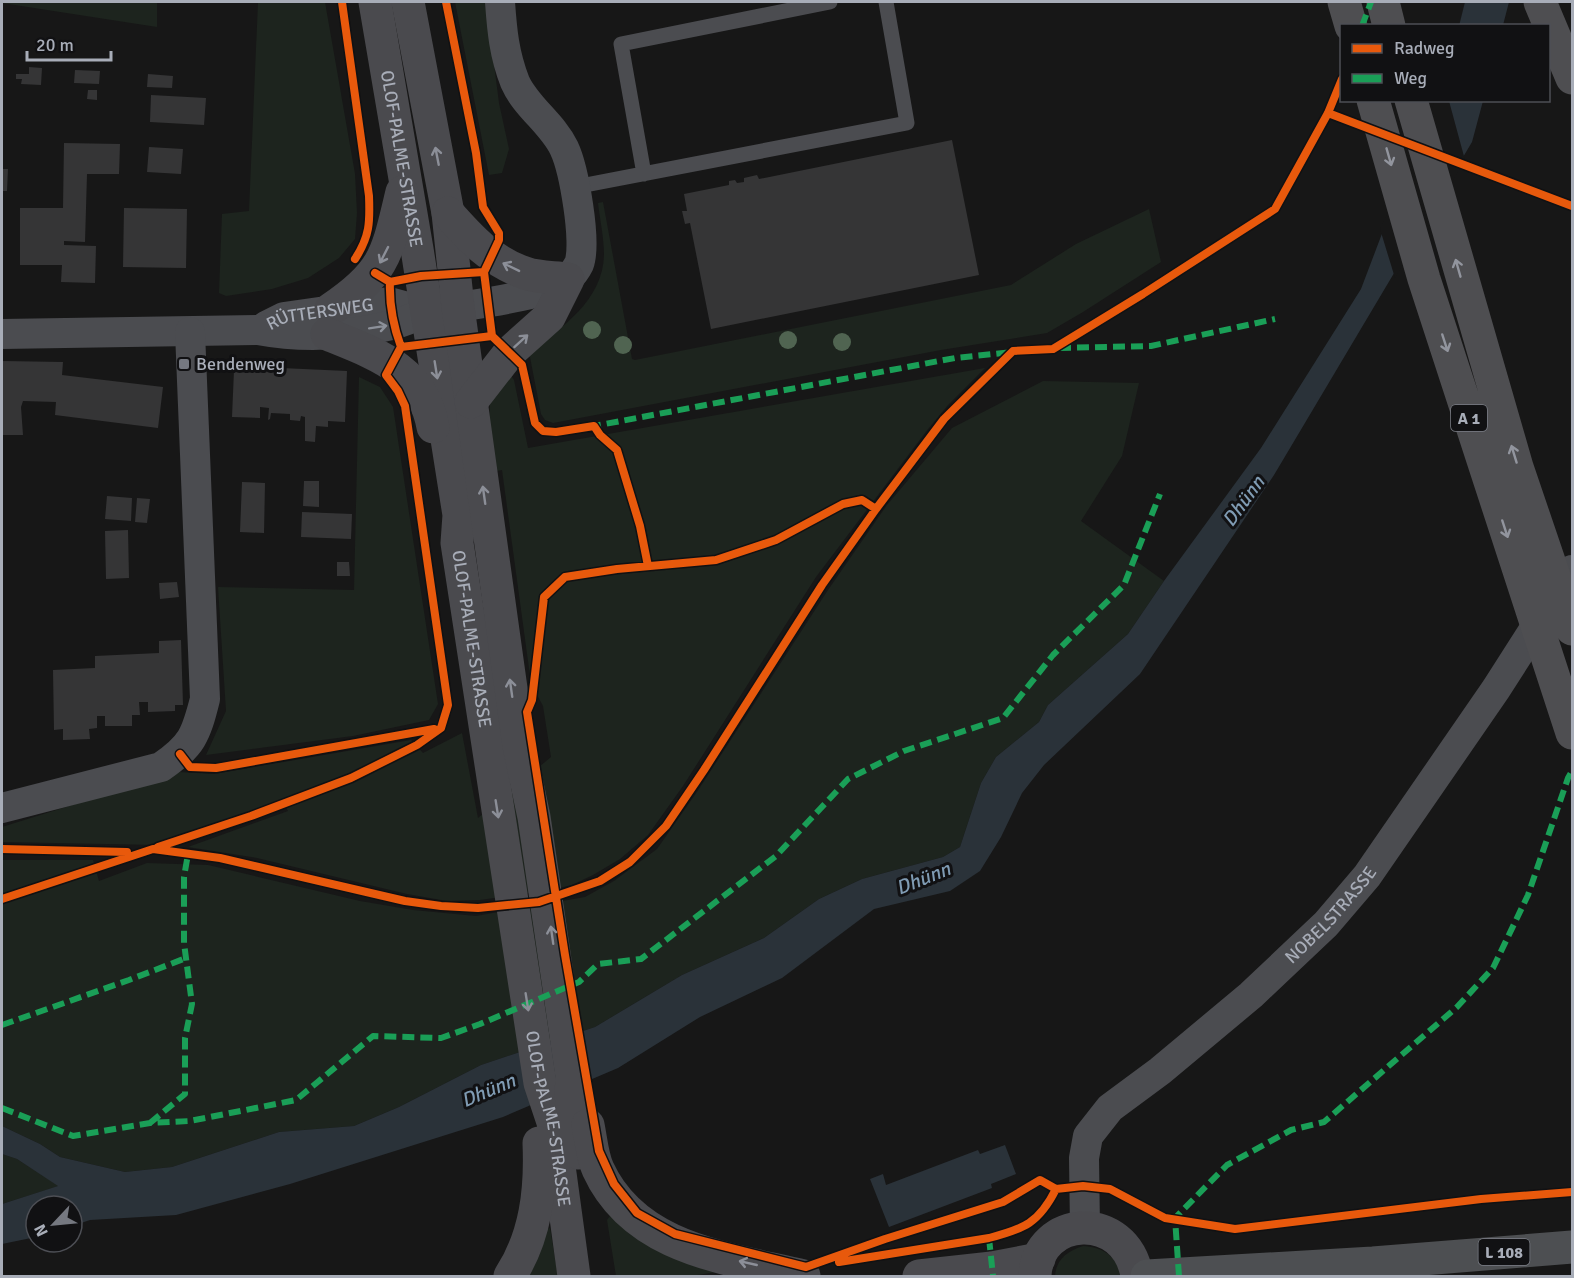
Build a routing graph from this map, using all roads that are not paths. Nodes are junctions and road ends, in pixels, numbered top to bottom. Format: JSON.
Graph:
{"nodes":[{"id":1,"x":375,"y":2,"type":"edge"},
{"id":2,"x":408,"y":2,"type":"edge"},
{"id":3,"x":500,"y":2,"type":"edge"},
{"id":4,"x":830,"y":2,"type":"edge"},
{"id":5,"x":886,"y":2,"type":"edge"},
{"id":6,"x":1344,"y":2,"type":"edge"},
{"id":7,"x":1383,"y":2,"type":"edge"},
{"id":8,"x":1540,"y":2,"type":"edge"},
{"id":9,"x":1350,"y":24,"type":"edge"},
{"id":10,"x":1388,"y":24,"type":"edge"},
{"id":11,"x":1549,"y":24,"type":"edge"},
{"id":12,"x":1550,"y":26,"type":"edge"},
{"id":13,"x":1572,"y":78,"type":"edge"},
{"id":14,"x":1373,"y":102,"type":"edge"},
{"id":15,"x":1412,"y":102,"type":"edge"},
{"id":16,"x":644,"y":174,"type":"junction"},
{"id":17,"x":405,"y":179,"type":"junction"},
{"id":18,"x":575,"y":187,"type":"junction"},
{"id":19,"x":448,"y":213,"type":"junction"},
{"id":20,"x":568,"y":279,"type":"junction"},
{"id":21,"x":442,"y":310,"type":"junction"},
{"id":22,"x":329,"y":322,"type":"junction"},
{"id":23,"x":190,"y":332,"type":"junction"},
{"id":24,"x":2,"y":334,"type":"edge"},
{"id":25,"x":471,"y":402,"type":"junction"},
{"id":26,"x":458,"y":543,"type":"junction"},
{"id":27,"x":1572,"y":570,"type":"edge"},
{"id":28,"x":1572,"y":629,"type":"edge"},
{"id":29,"x":1572,"y":733,"type":"edge"},
{"id":30,"x":504,"y":749,"type":"junction"},
{"id":31,"x":2,"y":808,"type":"edge"},
{"id":32,"x":572,"y":1076,"type":"junction"},
{"id":33,"x":562,"y":1217,"type":"junction"},
{"id":34,"x":1085,"y":1228,"type":"junction"},
{"id":35,"x":1572,"y":1247,"type":"edge"},
{"id":36,"x":1435,"y":1257,"type":"junction"},
{"id":37,"x":1037,"y":1268,"type":"edge"},
{"id":38,"x":510,"y":1276,"type":"edge"},
{"id":39,"x":574,"y":1276,"type":"edge"},
{"id":40,"x":596,"y":1276,"type":"edge"},
{"id":41,"x":804,"y":1276,"type":"edge"},
{"id":42,"x":919,"y":1276,"type":"edge"},
{"id":43,"x":1137,"y":1276,"type":"edge"},
{"id":44,"x":1147,"y":1276,"type":"edge"},
{"id":45,"x":1394,"y":1276,"type":"edge"}],
"edges":[{"from":1,"to":17,"type":"main road","name":"OLOF-PALME-STRASSE"},
{"from":19,"to":2,"type":"main road","name":"OLOF-PALME-STRASSE","one_way":true},
{"from":3,"to":18,"type":"street"},
{"from":4,"to":16,"type":"lane"},
{"from":5,"to":16,"type":"lane"},
{"from":6,"to":9,"type":"highway"},
{"from":7,"to":10,"type":"highway"},
{"from":8,"to":11,"type":"highway"},
{"from":12,"to":13,"type":"highway"},
{"from":14,"to":29,"type":"highway","number":"A 1","one_way":true,"bridge":true},
{"from":28,"to":15,"type":"highway","number":"A 1","one_way":true,"bridge":true},
{"from":16,"to":18,"type":"lane"},
{"from":17,"to":21,"type":"main road","name":"OLOF-PALME-STRASSE"},
{"from":17,"to":22,"type":"main road","one_way":true},
{"from":18,"to":20,"type":"street"},
{"from":20,"to":19,"type":"main road","one_way":true},
{"from":19,"to":21,"type":"main road","name":"OLOF-PALME-STRASSE"},
{"from":20,"to":21,"type":"street"},
{"from":25,"to":20,"type":"main road","one_way":true},
{"from":21,"to":22,"type":"street","name":"RÜTTERSWEG"},
{"from":21,"to":25,"type":"main road","name":"OLOF-PALME-STRASSE"},
{"from":21,"to":26,"type":"main road","name":"OLOF-PALME-STRASSE","one_way":true},
{"from":22,"to":23,"type":"street","name":"RÜTTERSWEG"},
{"from":22,"to":26,"type":"main road"},
{"from":23,"to":24,"type":"street","name":"RÜTTERSWEG"},
{"from":23,"to":31,"type":"street"},
{"from":30,"to":25,"type":"main road","name":"OLOF-PALME-STRASSE","one_way":true},
{"from":26,"to":30,"type":"main road","name":"OLOF-PALME-STRASSE"},
{"from":27,"to":34,"type":"street","name":"NOBELSTRASSE"},
{"from":32,"to":30,"type":"main road","name":"OLOF-PALME-STRASSE","one_way":true},
{"from":30,"to":33,"type":"main road","name":"OLOF-PALME-STRASSE","one_way":true},
{"from":32,"to":33,"type":"main road","name":"OLOF-PALME-STRASSE"},
{"from":41,"to":32,"type":"main road","one_way":true},
{"from":33,"to":38,"type":"main road"},
{"from":33,"to":39,"type":"main road","name":"OLOF-PALME-STRASSE"},
{"from":33,"to":40,"type":"main road","name":"OLOF-PALME-STRASSE"},
{"from":34,"to":37,"type":"main road"},
{"from":34,"to":43,"type":"main road"},
{"from":35,"to":36,"type":"main road","number":"L 108"},
{"from":36,"to":44,"type":"main road","number":"L 108"},
{"from":36,"to":45,"type":"lane"},
{"from":37,"to":42,"type":"main road"}]}
